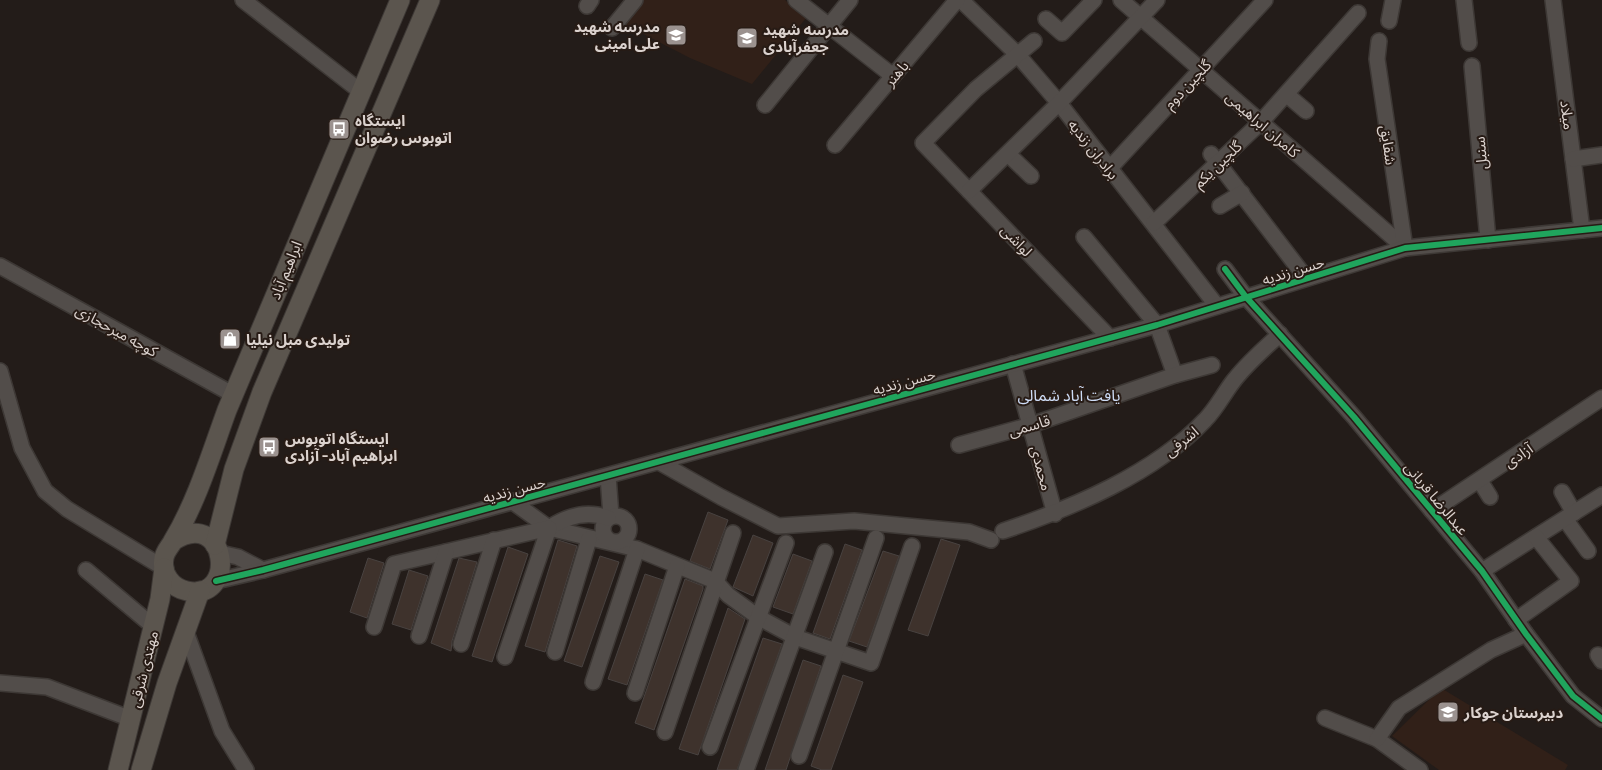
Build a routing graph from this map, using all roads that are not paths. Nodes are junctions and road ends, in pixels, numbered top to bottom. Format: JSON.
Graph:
{"nodes":[{"id":1,"x":244,"y":0,"type":"edge"},
{"id":2,"x":400,"y":0,"type":"edge"},
{"id":3,"x":430,"y":0,"type":"edge"},
{"id":4,"x":634,"y":0,"type":"edge"},
{"id":5,"x":796,"y":0,"type":"edge"},
{"id":6,"x":850,"y":0,"type":"edge"},
{"id":7,"x":957,"y":0,"type":"edge"},
{"id":8,"x":961,"y":0,"type":"edge"},
{"id":9,"x":1094,"y":0,"type":"edge"},
{"id":10,"x":1121,"y":0,"type":"edge"},
{"id":11,"x":1157,"y":0,"type":"edge"},
{"id":12,"x":1266,"y":0,"type":"edge"},
{"id":13,"x":1393,"y":0,"type":"edge"},
{"id":14,"x":1464,"y":0,"type":"edge"},
{"id":15,"x":1553,"y":0,"type":"edge"},
{"id":16,"x":1358,"y":13,"type":"dead end"},
{"id":17,"x":1141,"y":17,"type":"junction"},
{"id":18,"x":1046,"y":18,"type":"dead end"},
{"id":19,"x":1389,"y":21,"type":"dead end"},
{"id":20,"x":829,"y":26,"type":"junction"},
{"id":21,"x":612,"y":28,"type":"dead end"},
{"id":22,"x":1034,"y":41,"type":"dead end"},
{"id":23,"x":1379,"y":41,"type":"dead end"},
{"id":24,"x":1469,"y":43,"type":"dead end"},
{"id":25,"x":1017,"y":54,"type":"junction"},
{"id":26,"x":1472,"y":66,"type":"dead end"},
{"id":27,"x":1200,"y":69,"type":"junction"},
{"id":28,"x":893,"y":76,"type":"junction"},
{"id":29,"x":360,"y":91,"type":"junction"},
{"id":30,"x":1286,"y":94,"type":"junction"},
{"id":31,"x":1059,"y":103,"type":"junction"},
{"id":32,"x":765,"y":105,"type":"dead end"},
{"id":33,"x":1306,"y":111,"type":"dead end"},
{"id":34,"x":1261,"y":122,"type":"junction"},
{"id":35,"x":835,"y":145,"type":"dead end"},
{"id":36,"x":1008,"y":154,"type":"junction"},
{"id":37,"x":1602,"y":155,"type":"edge"},
{"id":38,"x":1215,"y":158,"type":"junction"},
{"id":39,"x":1573,"y":159,"type":"junction"},
{"id":40,"x":1109,"y":169,"type":"junction"},
{"id":41,"x":1031,"y":176,"type":"dead end"},
{"id":42,"x":969,"y":191,"type":"junction"},
{"id":43,"x":1242,"y":194,"type":"junction"},
{"id":44,"x":1220,"y":206,"type":"dead end"},
{"id":45,"x":1154,"y":223,"type":"junction"},
{"id":46,"x":1602,"y":228,"type":"edge"},
{"id":47,"x":1582,"y":230,"type":"junction"},
{"id":48,"x":1084,"y":236,"type":"dead end"},
{"id":49,"x":1488,"y":240,"type":"junction"},
{"id":50,"x":1405,"y":248,"type":"junction"},
{"id":51,"x":0,"y":266,"type":"edge"},
{"id":52,"x":1225,"y":269,"type":"dead end"},
{"id":53,"x":1306,"y":278,"type":"junction"},
{"id":54,"x":1246,"y":297,"type":"junction"},
{"id":55,"x":1217,"y":306,"type":"junction"},
{"id":56,"x":1157,"y":325,"type":"junction"},
{"id":57,"x":1280,"y":334,"type":"junction"},
{"id":58,"x":1110,"y":338,"type":"junction"},
{"id":59,"x":1013,"y":364,"type":"junction"},
{"id":60,"x":1212,"y":365,"type":"dead end"},
{"id":61,"x":0,"y":371,"type":"edge"},
{"id":62,"x":1175,"y":375,"type":"junction"},
{"id":63,"x":234,"y":395,"type":"junction"},
{"id":64,"x":1602,"y":398,"type":"edge"},
{"id":65,"x":1031,"y":425,"type":"junction"},
{"id":66,"x":959,"y":445,"type":"dead end"},
{"id":67,"x":659,"y":462,"type":"junction"},
{"id":68,"x":608,"y":476,"type":"junction"},
{"id":69,"x":1480,"y":481,"type":"junction"},
{"id":70,"x":1562,"y":492,"type":"dead end"},
{"id":71,"x":1602,"y":495,"type":"edge"},
{"id":72,"x":1490,"y":498,"type":"dead end"},
{"id":73,"x":513,"y":502,"type":"junction"},
{"id":74,"x":1432,"y":511,"type":"junction"},
{"id":75,"x":1055,"y":514,"type":"junction"},
{"id":76,"x":1570,"y":516,"type":"junction"},
{"id":77,"x":610,"y":517,"type":"junction"},
{"id":78,"x":549,"y":528,"type":"junction"},
{"id":79,"x":733,"y":533,"type":"dead end"},
{"id":80,"x":1536,"y":537,"type":"junction"},
{"id":81,"x":589,"y":538,"type":"junction"},
{"id":82,"x":876,"y":538,"type":"dead end"},
{"id":83,"x":494,"y":540,"type":"junction"},
{"id":84,"x":173,"y":541,"type":"junction"},
{"id":85,"x":612,"y":542,"type":"junction"},
{"id":86,"x":786,"y":543,"type":"dead end"},
{"id":87,"x":912,"y":546,"type":"dead end"},
{"id":88,"x":218,"y":549,"type":"junction"},
{"id":89,"x":637,"y":549,"type":"junction"},
{"id":90,"x":1588,"y":551,"type":"dead end"},
{"id":91,"x":446,"y":552,"type":"junction"},
{"id":92,"x":825,"y":552,"type":"dead end"},
{"id":93,"x":677,"y":566,"type":"junction"},
{"id":94,"x":164,"y":568,"type":"junction"},
{"id":95,"x":86,"y":570,"type":"dead end"},
{"id":96,"x":263,"y":570,"type":"junction"},
{"id":97,"x":1482,"y":571,"type":"junction"},
{"id":98,"x":216,"y":580,"type":"junction"},
{"id":99,"x":715,"y":581,"type":"junction"},
{"id":100,"x":200,"y":591,"type":"junction"},
{"id":101,"x":758,"y":617,"type":"junction"},
{"id":102,"x":1516,"y":620,"type":"junction"},
{"id":103,"x":154,"y":627,"type":"junction"},
{"id":104,"x":374,"y":627,"type":"dead end"},
{"id":105,"x":186,"y":632,"type":"junction"},
{"id":106,"x":1526,"y":634,"type":"junction"},
{"id":107,"x":420,"y":636,"type":"dead end"},
{"id":108,"x":794,"y":637,"type":"junction"},
{"id":109,"x":461,"y":644,"type":"dead end"},
{"id":110,"x":554,"y":652,"type":"dead end"},
{"id":111,"x":836,"y":652,"type":"junction"},
{"id":112,"x":505,"y":657,"type":"dead end"},
{"id":113,"x":593,"y":682,"type":"dead end"},
{"id":114,"x":0,"y":683,"type":"edge"},
{"id":115,"x":635,"y":693,"type":"dead end"},
{"id":116,"x":1326,"y":718,"type":"dead end"},
{"id":117,"x":131,"y":719,"type":"junction"},
{"id":118,"x":1602,"y":719,"type":"edge"},
{"id":119,"x":665,"y":732,"type":"dead end"},
{"id":120,"x":1377,"y":740,"type":"junction"},
{"id":121,"x":710,"y":748,"type":"dead end"},
{"id":122,"x":799,"y":756,"type":"dead end"},
{"id":123,"x":118,"y":770,"type":"edge"},
{"id":124,"x":141,"y":770,"type":"edge"},
{"id":125,"x":246,"y":770,"type":"edge"},
{"id":126,"x":746,"y":770,"type":"edge"},
{"id":127,"x":1420,"y":770,"type":"edge"}],
"edges":[{"from":1,"to":29,"type":"street"},
{"from":2,"to":29,"type":"main road","name":"ابراهیم آباد"},
{"from":3,"to":88,"type":"main road","name":"ابراهیم آباد"},
{"from":4,"to":21,"type":"street"},
{"from":5,"to":20,"type":"street"},
{"from":6,"to":20,"type":"street"},
{"from":7,"to":28,"type":"street","name":"باهنر"},
{"from":8,"to":25,"type":"street","name":"برادران زندیه"},
{"from":9,"to":18,"type":"street"},
{"from":10,"to":17,"type":"street","name":"کامران ابراهیمی"},
{"from":11,"to":17,"type":"street"},
{"from":12,"to":27,"type":"street","name":"گلچین دوم"},
{"from":13,"to":19,"type":"street"},
{"from":14,"to":24,"type":"street"},
{"from":15,"to":39,"type":"street","name":"میلاد"},
{"from":16,"to":30,"type":"street","name":"گلچین یکم"},
{"from":17,"to":27,"type":"street","name":"کامران ابراهیمی"},
{"from":17,"to":31,"type":"street"},
{"from":20,"to":28,"type":"street"},
{"from":20,"to":32,"type":"street"},
{"from":22,"to":25,"type":"street"},
{"from":23,"to":50,"type":"street","name":"شقایق"},
{"from":25,"to":31,"type":"street","name":"برادران زندیه"},
{"from":25,"to":42,"type":"street","name":"لواشی"},
{"from":26,"to":49,"type":"street","name":"سنبل"},
{"from":27,"to":34,"type":"street","name":"کامران ابراهیمی"},
{"from":27,"to":40,"type":"street","name":"گلچین دوم"},
{"from":28,"to":35,"type":"street","name":"باهنر"},
{"from":29,"to":63,"type":"main road","name":"ابراهیم آباد"},
{"from":30,"to":33,"type":"street"},
{"from":30,"to":34,"type":"street","name":"گلچین یکم"},
{"from":31,"to":36,"type":"street"},
{"from":31,"to":40,"type":"street","name":"برادران زندیه"},
{"from":34,"to":38,"type":"street","name":"گلچین یکم"},
{"from":34,"to":50,"type":"street","name":"کامران ابراهیمی"},
{"from":36,"to":41,"type":"street"},
{"from":36,"to":42,"type":"street"},
{"from":37,"to":39,"type":"street"},
{"from":38,"to":43,"type":"street"},
{"from":38,"to":45,"type":"street","name":"گلچین یکم"},
{"from":39,"to":47,"type":"street","name":"میلاد"},
{"from":40,"to":45,"type":"street","name":"برادران زندیه"},
{"from":42,"to":58,"type":"street","name":"لواشی"},
{"from":43,"to":44,"type":"street"},
{"from":43,"to":53,"type":"street"},
{"from":45,"to":55,"type":"street","name":"برادران زندیه"},
{"from":46,"to":47,"type":"street","name":"حسن زندیه"},
{"from":47,"to":49,"type":"street","name":"حسن زندیه"},
{"from":48,"to":56,"type":"street"},
{"from":49,"to":50,"type":"street","name":"حسن زندیه"},
{"from":50,"to":53,"type":"street","name":"حسن زندیه"},
{"from":51,"to":63,"type":"street","name":"کوچه میرحجازی"},
{"from":52,"to":54,"type":"street","name":"عبدالرضا قربانی"},
{"from":53,"to":54,"type":"street","name":"حسن زندیه"},
{"from":54,"to":55,"type":"street","name":"حسن زندیه"},
{"from":54,"to":57,"type":"street","name":"عبدالرضا قربانی"},
{"from":55,"to":56,"type":"street","name":"حسن زندیه"},
{"from":56,"to":58,"type":"street","name":"حسن زندیه"},
{"from":56,"to":62,"type":"street"},
{"from":57,"to":74,"type":"street","name":"عبدالرضا قربانی"},
{"from":57,"to":75,"type":"street","name":"اشرفی"},
{"from":58,"to":59,"type":"street","name":"حسن زندیه"},
{"from":59,"to":65,"type":"street","name":"محمدی"},
{"from":59,"to":67,"type":"street","name":"حسن زندیه"},
{"from":60,"to":62,"type":"street","name":"قاسمی"},
{"from":61,"to":94,"type":"street"},
{"from":62,"to":65,"type":"street","name":"قاسمی"},
{"from":63,"to":84,"type":"main road","name":"ابراهیم آباد"},
{"from":64,"to":69,"type":"street","name":"آزادی"},
{"from":65,"to":66,"type":"street","name":"قاسمی"},
{"from":65,"to":75,"type":"street","name":"محمدی"},
{"from":67,"to":68,"type":"street","name":"حسن زندیه"},
{"from":67,"to":75,"type":"street","name":"اشرفی"},
{"from":68,"to":73,"type":"street","name":"حسن زندیه"},
{"from":68,"to":77,"type":"street"},
{"from":69,"to":72,"type":"street"},
{"from":69,"to":74,"type":"street","name":"آزادی"},
{"from":70,"to":76,"type":"street"},
{"from":71,"to":76,"type":"street"},
{"from":73,"to":78,"type":"street"},
{"from":73,"to":96,"type":"street","name":"حسن زندیه"},
{"from":74,"to":97,"type":"street","name":"عبدالرضا قربانی"},
{"from":76,"to":80,"type":"street"},
{"from":76,"to":90,"type":"street"},
{"from":77,"to":78,"type":"street"},
{"from":77,"to":85,"type":"street"},
{"from":77,"to":85,"type":"street"},
{"from":78,"to":81,"type":"street"},
{"from":78,"to":83,"type":"street"},
{"from":78,"to":112,"type":"street"},
{"from":79,"to":99,"type":"street"},
{"from":80,"to":97,"type":"street"},
{"from":80,"to":102,"type":"street"},
{"from":81,"to":85,"type":"street"},
{"from":81,"to":110,"type":"street"},
{"from":82,"to":111,"type":"street"},
{"from":83,"to":91,"type":"street"},
{"from":83,"to":109,"type":"street"},
{"from":84,"to":88,"type":"main road"},
{"from":84,"to":94,"type":"main road"},
{"from":85,"to":89,"type":"street"},
{"from":86,"to":101,"type":"street"},
{"from":87,"to":111,"type":"street"},
{"from":88,"to":96,"type":"street"},
{"from":88,"to":98,"type":"main road"},
{"from":89,"to":93,"type":"street"},
{"from":89,"to":113,"type":"street"},
{"from":91,"to":104,"type":"street"},
{"from":91,"to":107,"type":"street"},
{"from":92,"to":108,"type":"street"},
{"from":93,"to":99,"type":"street"},
{"from":93,"to":115,"type":"street"},
{"from":94,"to":100,"type":"main road"},
{"from":94,"to":103,"type":"main road","name":"مهتدی شرقی"},
{"from":95,"to":103,"type":"street"},
{"from":96,"to":98,"type":"street","name":"حسن زندیه"},
{"from":97,"to":102,"type":"street","name":"عبدالرضا قربانی"},
{"from":98,"to":100,"type":"main road"},
{"from":99,"to":101,"type":"street"},
{"from":99,"to":119,"type":"street"},
{"from":100,"to":105,"type":"main road","name":"مهتدی شرقی"},
{"from":101,"to":108,"type":"street"},
{"from":101,"to":121,"type":"street"},
{"from":102,"to":106,"type":"street","name":"عبدالرضا قربانی"},
{"from":103,"to":117,"type":"main road","name":"مهتدی شرقی"},
{"from":105,"to":124,"type":"main road","name":"مهتدی شرقی"},
{"from":105,"to":125,"type":"street"},
{"from":106,"to":118,"type":"street","name":"عبدالرضا قربانی"},
{"from":106,"to":120,"type":"street"},
{"from":108,"to":111,"type":"street"},
{"from":108,"to":126,"type":"street"},
{"from":111,"to":122,"type":"street"},
{"from":114,"to":117,"type":"street"},
{"from":116,"to":120,"type":"street"},
{"from":117,"to":123,"type":"main road","name":"مهتدی شرقی"},
{"from":120,"to":127,"type":"street"}]}
